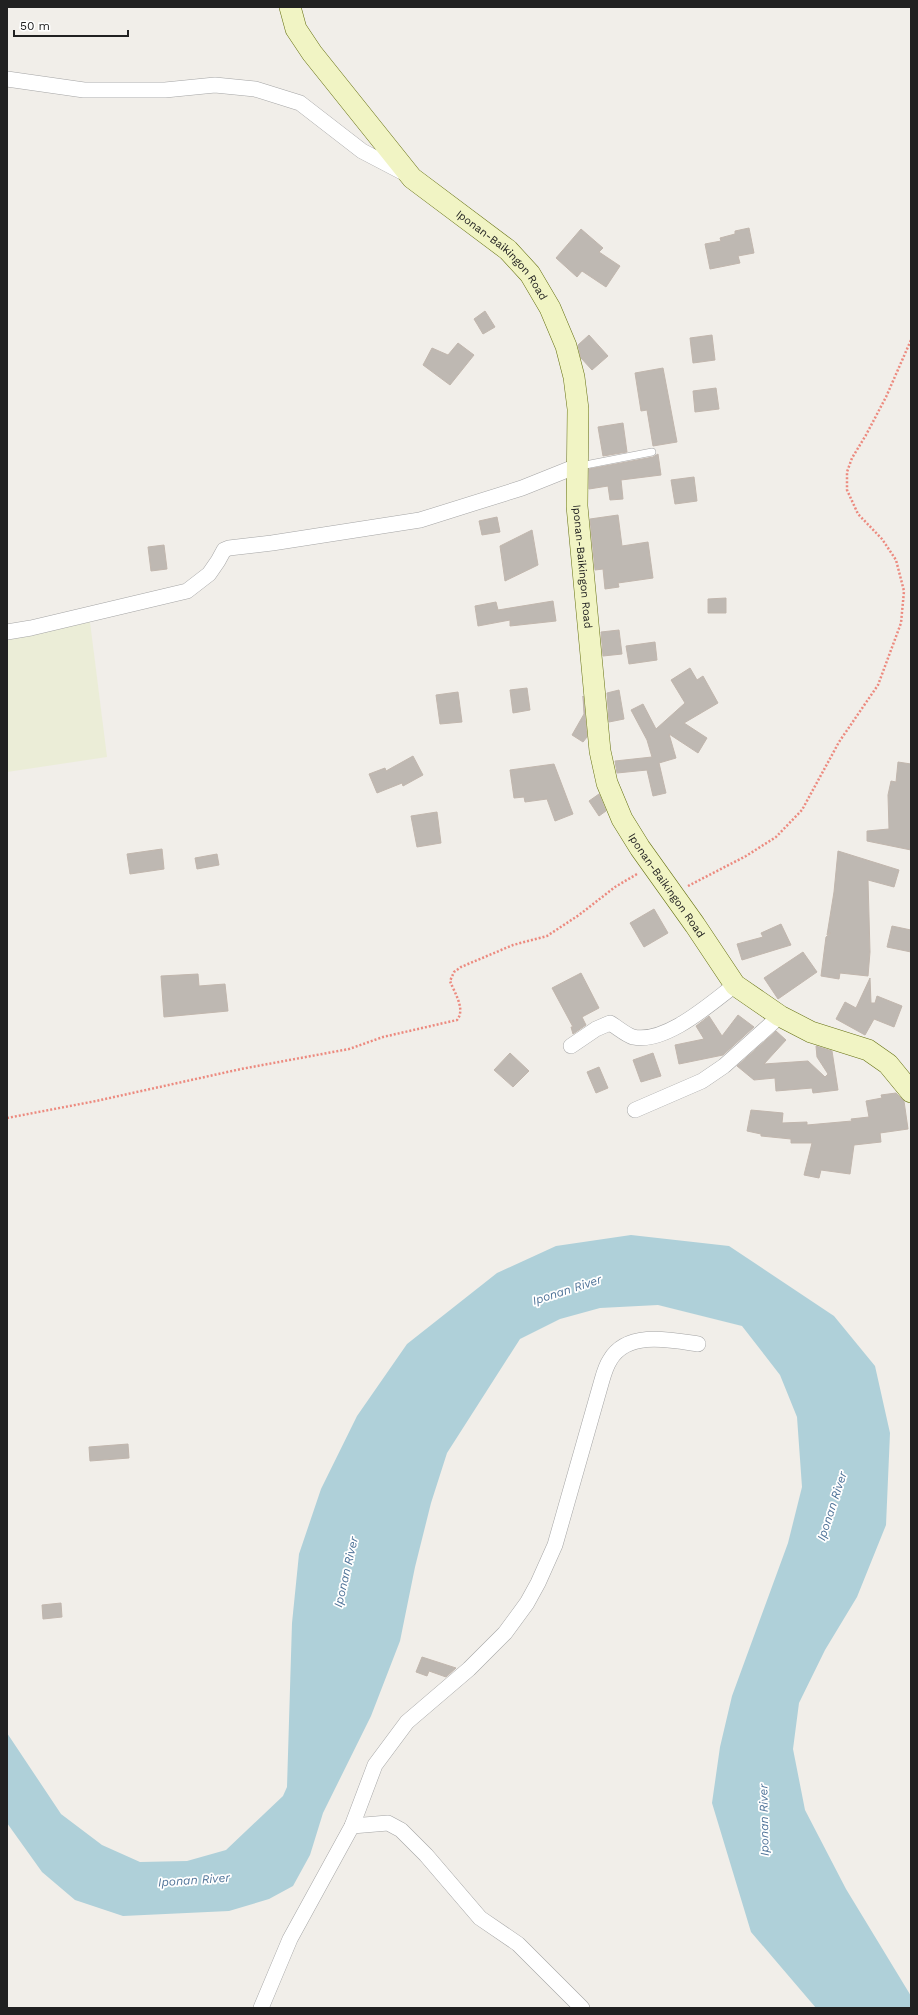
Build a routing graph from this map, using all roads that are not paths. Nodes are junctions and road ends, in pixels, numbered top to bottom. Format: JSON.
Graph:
{"nodes":[{"id":1,"x":290,"y":7,"type":"edge"},
{"id":2,"x":7,"y":79,"type":"edge"},
{"id":3,"x":412,"y":178,"type":"junction"},
{"id":4,"x":652,"y":452,"type":"dead end"},
{"id":5,"x":577,"y":466,"type":"junction"},
{"id":6,"x":7,"y":632,"type":"edge"},
{"id":7,"x":735,"y":985,"type":"junction"},
{"id":8,"x":780,"y":1016,"type":"junction"},
{"id":9,"x":571,"y":1046,"type":"dead end"},
{"id":10,"x":911,"y":1092,"type":"edge"},
{"id":11,"x":635,"y":1110,"type":"dead end"},
{"id":12,"x":698,"y":1344,"type":"dead end"},
{"id":13,"x":352,"y":1826,"type":"junction"},
{"id":14,"x":261,"y":2008,"type":"edge"},
{"id":15,"x":582,"y":2008,"type":"edge"}],
"edges":[{"from":1,"to":3,"type":"street","name":"Iponan-Baikingon Road"},
{"from":2,"to":3,"type":"street"},
{"from":3,"to":5,"type":"street","name":"Iponan-Baikingon Road"},
{"from":4,"to":5,"type":"lane"},
{"from":5,"to":6,"type":"street"},
{"from":5,"to":7,"type":"street","name":"Iponan-Baikingon Road"},
{"from":7,"to":8,"type":"street","name":"Iponan-Baikingon Road"},
{"from":7,"to":9,"type":"street"},
{"from":8,"to":10,"type":"street","name":"Iponan-Baikingon Road"},
{"from":8,"to":11,"type":"street"},
{"from":12,"to":13,"type":"street"},
{"from":13,"to":14,"type":"street"},
{"from":13,"to":15,"type":"street"}]}
